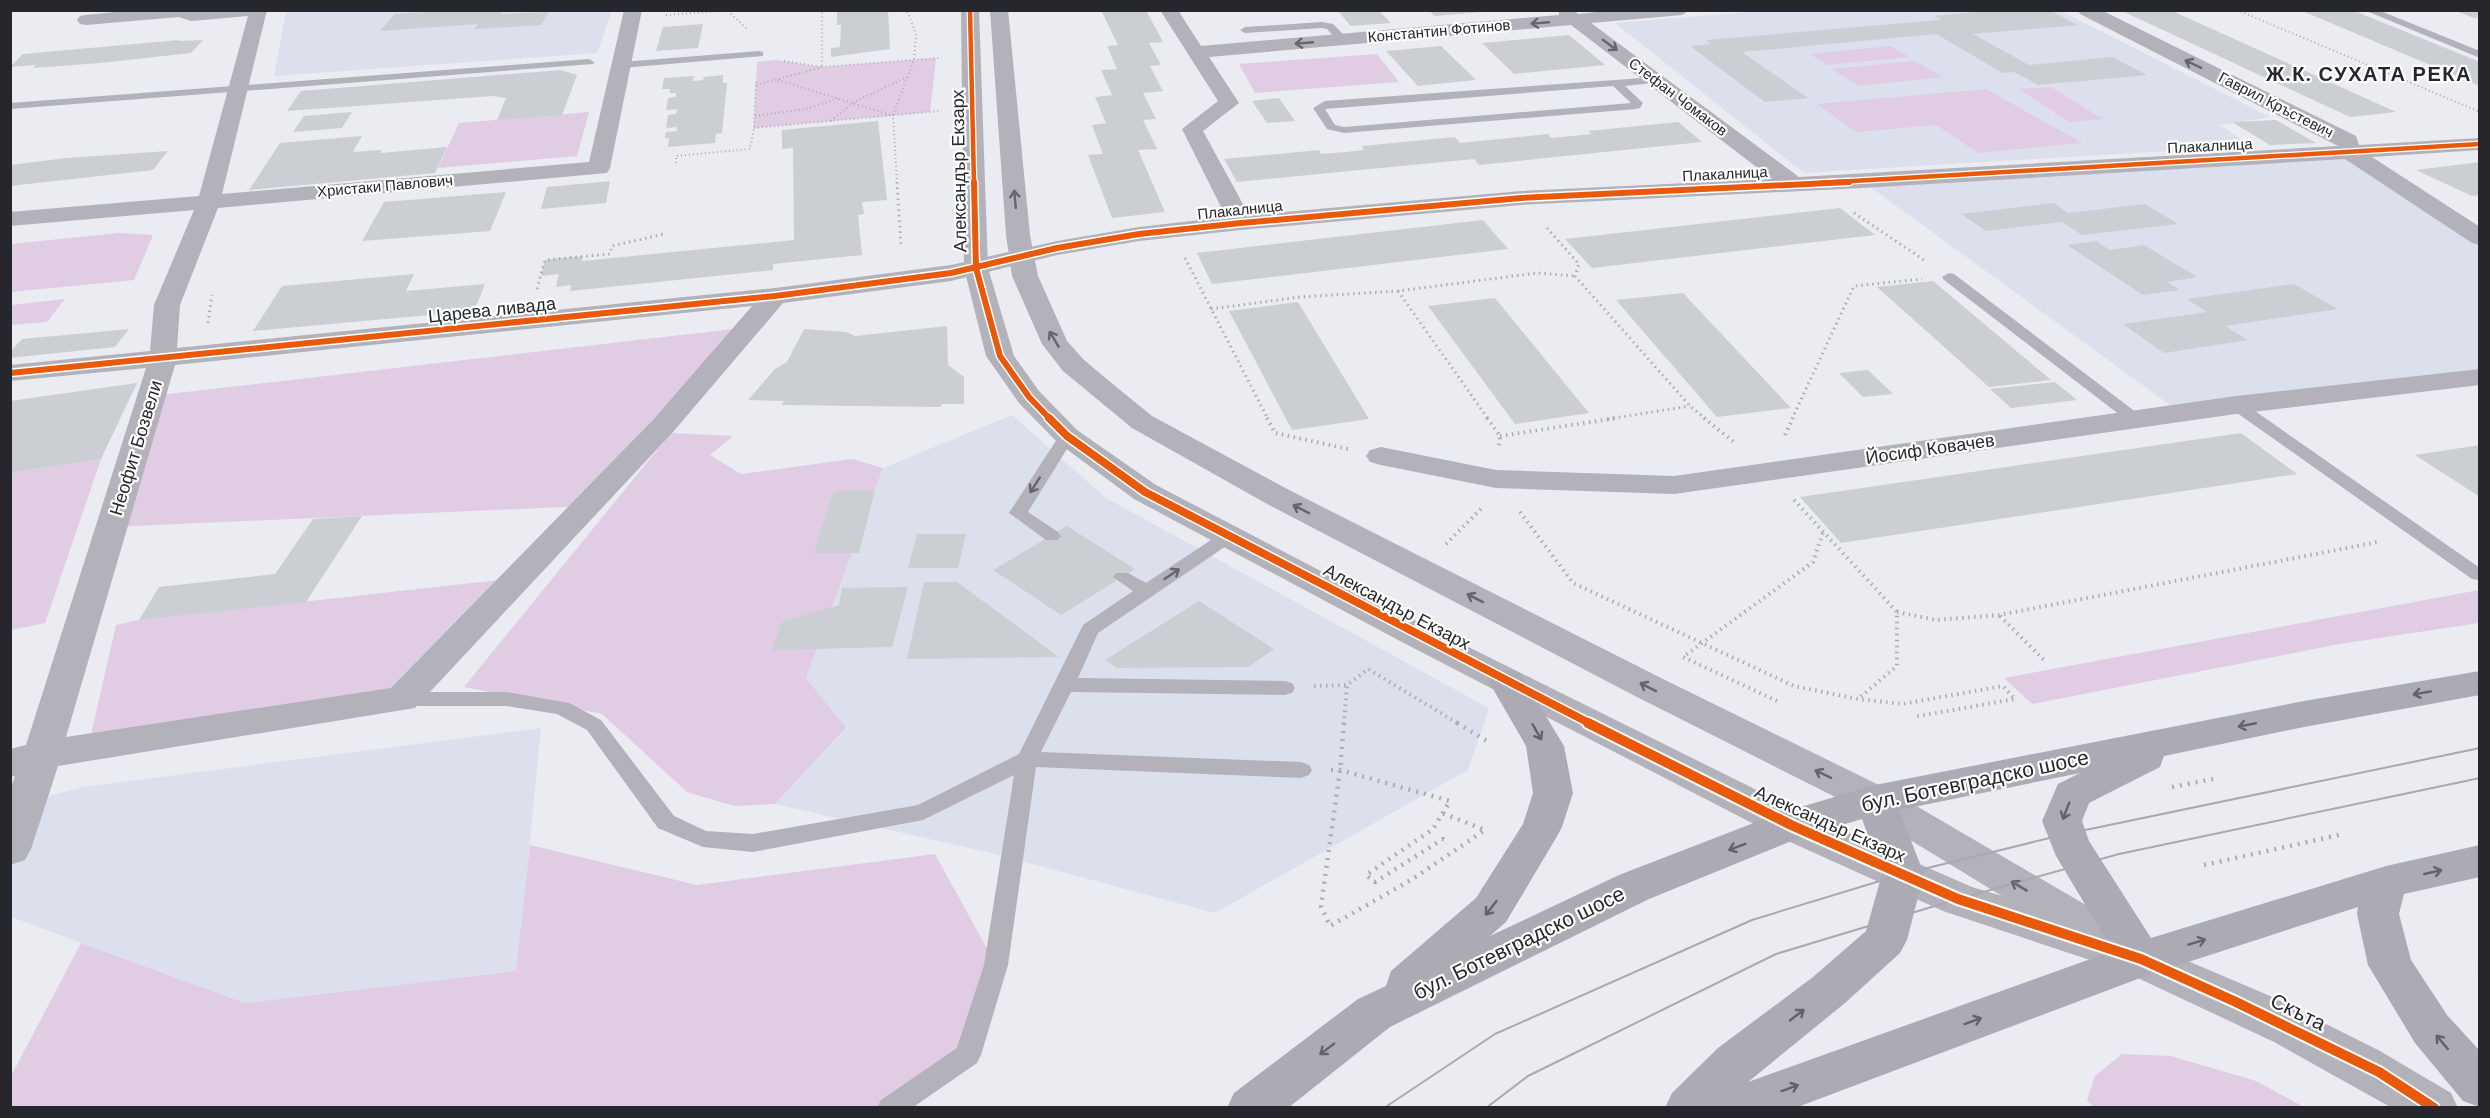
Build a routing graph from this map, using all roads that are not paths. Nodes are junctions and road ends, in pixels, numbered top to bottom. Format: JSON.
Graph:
{"nodes":[{"id":1,"x":250,"y":10,"type":"edge"},
{"id":2,"x":258,"y":10,"type":"edge"},
{"id":3,"x":970,"y":10,"type":"edge"},
{"id":4,"x":999,"y":10,"type":"edge"},
{"id":5,"x":1169,"y":10,"type":"edge"},
{"id":6,"x":1682,"y":10,"type":"edge"},
{"id":7,"x":2086,"y":10,"type":"edge"},
{"id":8,"x":2368,"y":10,"type":"edge"},
{"id":9,"x":633,"y":14,"type":"edge"},
{"id":10,"x":1569,"y":15,"type":"edge"},
{"id":11,"x":86,"y":20,"type":"dead end"},
{"id":12,"x":1245,"y":30,"type":"dead end"},
{"id":13,"x":1342,"y":40,"type":"junction"},
{"id":14,"x":1196,"y":52,"type":"junction"},
{"id":15,"x":759,"y":54,"type":"road end"},
{"id":16,"x":2480,"y":55,"type":"edge"},
{"id":17,"x":589,"y":62,"type":"dead end"},
{"id":18,"x":622,"y":65,"type":"junction"},
{"id":19,"x":1657,"y":80,"type":"junction"},
{"id":20,"x":1616,"y":83,"type":"junction"},
{"id":21,"x":236,"y":89,"type":"junction"},
{"id":22,"x":10,"y":106,"type":"edge"},
{"id":23,"x":2480,"y":144,"type":"edge"},
{"id":24,"x":2350,"y":152,"type":"junction"},
{"id":25,"x":1793,"y":184,"type":"junction"},
{"id":26,"x":209,"y":201,"type":"junction"},
{"id":27,"x":10,"y":219,"type":"edge"},
{"id":28,"x":1241,"y":223,"type":"junction"},
{"id":29,"x":2480,"y":238,"type":"edge"},
{"id":30,"x":1020,"y":257,"type":"junction"},
{"id":31,"x":976,"y":268,"type":"junction"},
{"id":32,"x":1949,"y":276,"type":"road end"},
{"id":33,"x":775,"y":296,"type":"junction"},
{"id":34,"x":163,"y":358,"type":"junction"},
{"id":35,"x":10,"y":374,"type":"edge"},
{"id":36,"x":2480,"y":377,"type":"edge"},
{"id":37,"x":2236,"y":405,"type":"junction"},
{"id":38,"x":2135,"y":419,"type":"junction"},
{"id":39,"x":1067,"y":436,"type":"junction"},
{"id":40,"x":1381,"y":456,"type":"road end"},
{"id":41,"x":1052,"y":536,"type":"dead end"},
{"id":42,"x":1229,"y":536,"type":"junction"},
{"id":43,"x":2478,"y":575,"type":"dead end"},
{"id":44,"x":1122,"y":577,"type":"dead end"},
{"id":45,"x":1146,"y":591,"type":"junction"},
{"id":46,"x":1508,"y":682,"type":"junction"},
{"id":47,"x":2480,"y":683,"type":"edge"},
{"id":48,"x":1065,"y":685,"type":"junction"},
{"id":49,"x":1285,"y":688,"type":"road end"},
{"id":50,"x":402,"y":699,"type":"junction"},
{"id":51,"x":2183,"y":738,"type":"junction"},
{"id":52,"x":26,"y":759,"type":"edge"},
{"id":53,"x":1027,"y":759,"type":"junction"},
{"id":54,"x":1301,"y":770,"type":"dead end"},
{"id":55,"x":1875,"y":800,"type":"junction"},
{"id":56,"x":1791,"y":825,"type":"junction"},
{"id":57,"x":10,"y":849,"type":"edge"},
{"id":58,"x":2480,"y":861,"type":"edge"},
{"id":59,"x":1903,"y":874,"type":"junction"},
{"id":60,"x":2386,"y":882,"type":"junction"},
{"id":61,"x":2141,"y":959,"type":"junction"},
{"id":62,"x":1374,"y":1013,"type":"junction"},
{"id":63,"x":2480,"y":1086,"type":"edge"},
{"id":64,"x":890,"y":1107,"type":"edge"},
{"id":65,"x":1251,"y":1107,"type":"edge"},
{"id":66,"x":1689,"y":1107,"type":"edge"},
{"id":67,"x":1735,"y":1107,"type":"edge"},
{"id":68,"x":2434,"y":1107,"type":"edge"}],
"edges":[{"from":1,"to":11,"type":"street"},
{"from":2,"to":21,"type":"street","name":"Неофит Бозвели"},
{"from":3,"to":31,"type":"street","name":"Александър Екзарх"},
{"from":30,"to":4,"type":"street","name":"Александър Екзарх","one_way":true},
{"from":5,"to":14,"type":"street"},
{"from":6,"to":10,"type":"street","name":"Константин Фотинов"},
{"from":24,"to":7,"type":"street","name":"Гаврил Кръстевич","one_way":true},
{"from":8,"to":16,"type":"lane"},
{"from":9,"to":18,"type":"street","name":"Христаки Павлович"},
{"from":10,"to":13,"type":"street","name":"Константин Фотинов","one_way":true},
{"from":10,"to":19,"type":"street","name":"Стефан Чомаков","one_way":true},
{"from":12,"to":13,"type":"lane"},
{"from":13,"to":14,"type":"street","name":"Константин Фотинов","one_way":true},
{"from":14,"to":28,"type":"street"},
{"from":15,"to":18,"type":"lane"},
{"from":17,"to":21,"type":"lane"},
{"from":18,"to":26,"type":"street","name":"Христаки Павлович"},
{"from":19,"to":20,"type":"lane"},
{"from":19,"to":25,"type":"street","name":"Стефан Чомаков"},
{"from":20,"to":20,"type":"lane"},
{"from":21,"to":22,"type":"lane"},
{"from":21,"to":26,"type":"street","name":"Неофит Бозвели"},
{"from":23,"to":24,"type":"street","name":"Плакалница"},
{"from":24,"to":25,"type":"street","name":"Плакалница"},
{"from":24,"to":29,"type":"street","name":"Гаврил Кръстевич"},
{"from":25,"to":28,"type":"street","name":"Плакалница"},
{"from":26,"to":27,"type":"street","name":"Христаки Павлович"},
{"from":26,"to":34,"type":"street","name":"Неофит Бозвели"},
{"from":28,"to":30,"type":"street","name":"Плакалница"},
{"from":30,"to":31,"type":"street","name":"Плакалница"},
{"from":55,"to":30,"type":"street","name":"Александър Екзарх","one_way":true},
{"from":31,"to":33,"type":"street","name":"Царева ливада"},
{"from":31,"to":39,"type":"street","name":"Александър Екзарх"},
{"from":32,"to":38,"type":"lane"},
{"from":33,"to":34,"type":"street","name":"Царева ливада"},
{"from":33,"to":50,"type":"street"},
{"from":34,"to":35,"type":"street","name":"Царева ливада"},
{"from":34,"to":52,"type":"street","name":"Неофит Бозвели"},
{"from":36,"to":37,"type":"street","name":"Йосиф Ковачев"},
{"from":37,"to":38,"type":"street","name":"Йосиф Ковачев"},
{"from":37,"to":43,"type":"lane"},
{"from":38,"to":40,"type":"street","name":"Йосиф Ковачев"},
{"from":39,"to":41,"type":"lane","one_way":true},
{"from":39,"to":42,"type":"street","name":"Александър Екзарх"},
{"from":45,"to":42,"type":"lane","one_way":true},
{"from":42,"to":46,"type":"street","name":"Александър Екзарх"},
{"from":44,"to":45,"type":"lane"},
{"from":45,"to":48,"type":"lane"},
{"from":46,"to":56,"type":"street","name":"Александър Екзарх"},
{"from":46,"to":62,"type":"main road","one_way":true},
{"from":47,"to":51,"type":"main road","name":"бул. Ботевградско шосе","one_way":true},
{"from":48,"to":49,"type":"lane"},
{"from":48,"to":53,"type":"lane"},
{"from":50,"to":52,"type":"street"},
{"from":50,"to":53,"type":"lane"},
{"from":51,"to":55,"type":"main road","name":"бул. Ботевградско шосе"},
{"from":51,"to":61,"type":"main road","one_way":true},
{"from":52,"to":57,"type":"street","name":"Неофит Бозвели"},
{"from":53,"to":54,"type":"lane"},
{"from":53,"to":64,"type":"lane"},
{"from":55,"to":56,"type":"main road","name":"бул. Ботевградско шосе"},
{"from":55,"to":59,"type":"main road"},
{"from":61,"to":55,"type":"street","name":"Александър Екзарх","one_way":true},
{"from":56,"to":59,"type":"street","name":"Александър Екзарх"},
{"from":56,"to":62,"type":"main road","name":"бул. Ботевградско шосе","one_way":true},
{"from":60,"to":58,"type":"main road","one_way":true},
{"from":59,"to":61,"type":"street","name":"Александър Екзарх"},
{"from":66,"to":59,"type":"main road","one_way":true},
{"from":61,"to":60,"type":"main road","one_way":true},
{"from":63,"to":60,"type":"main road","one_way":true},
{"from":67,"to":61,"type":"main road","one_way":true},
{"from":61,"to":68,"type":"street","name":"Скъта"},
{"from":62,"to":65,"type":"main road","name":"бул. Ботевградско шосе","one_way":true}]}
